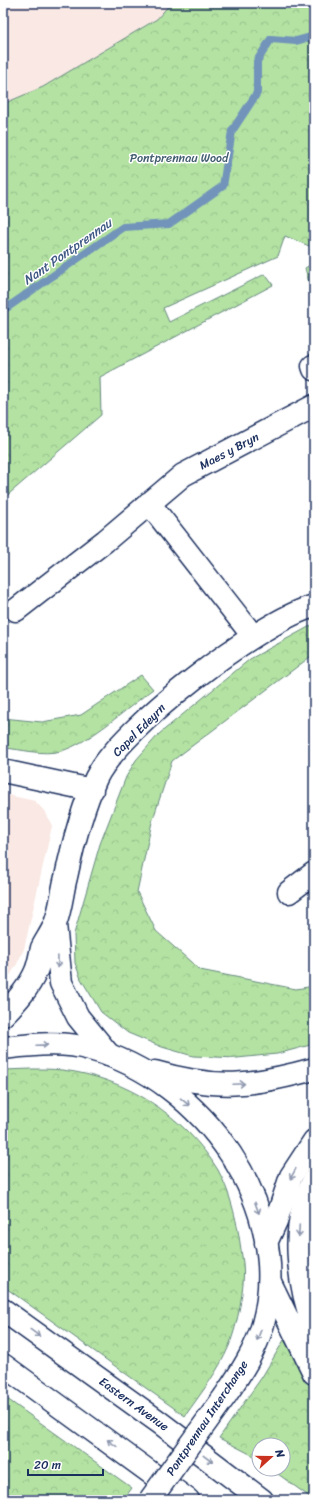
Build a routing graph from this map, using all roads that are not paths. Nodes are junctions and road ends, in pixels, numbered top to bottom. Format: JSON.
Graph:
{"nodes":[{"id":1,"x":314,"y":406,"type":"edge"},
{"id":2,"x":149,"y":503,"type":"junction"},
{"id":3,"x":314,"y":606,"type":"edge"},
{"id":4,"x":16,"y":610,"type":"dead end"},
{"id":5,"x":253,"y":636,"type":"junction"},
{"id":6,"x":3,"y":771,"type":"edge"},
{"id":7,"x":92,"y":790,"type":"junction"},
{"id":8,"x":314,"y":873,"type":"edge"},
{"id":9,"x":289,"y":892,"type":"dead end"},
{"id":10,"x":55,"y":924,"type":"junction"},
{"id":11,"x":3,"y":1014,"type":"edge"},
{"id":12,"x":3,"y":1048,"type":"edge"},
{"id":13,"x":108,"y":1055,"type":"junction"},
{"id":14,"x":132,"y":1066,"type":"junction"},
{"id":15,"x":314,"y":1070,"type":"edge"},
{"id":16,"x":314,"y":1141,"type":"edge"},
{"id":17,"x":314,"y":1180,"type":"edge"},
{"id":18,"x":266,"y":1243,"type":"junction"},
{"id":19,"x":270,"y":1282,"type":"junction"},
{"id":20,"x":3,"y":1310,"type":"edge"},
{"id":21,"x":314,"y":1328,"type":"edge"},
{"id":22,"x":3,"y":1365,"type":"edge"},
{"id":23,"x":314,"y":1372,"type":"edge"},
{"id":24,"x":150,"y":1500,"type":"edge"},
{"id":25,"x":188,"y":1500,"type":"edge"},
{"id":26,"x":262,"y":1500,"type":"edge"}],
"edges":[{"from":1,"to":2,"type":"main road","name":"Maes y Bryn"},
{"from":2,"to":4,"type":"main road","name":"Maes y Bryn"},
{"from":2,"to":5,"type":"main road"},
{"from":3,"to":5,"type":"main road","name":"Capel Edeyrn"},
{"from":5,"to":7,"type":"main road","name":"Capel Edeyrn"},
{"from":6,"to":7,"type":"main road"},
{"from":7,"to":10,"type":"main road","name":"Capel Edeyrn"},
{"from":8,"to":9,"type":"main road"},
{"from":10,"to":11,"type":"main road","name":"Capel Edeyrn"},
{"from":10,"to":13,"type":"main road","name":"Capel Edeyrn","one_way":true},
{"from":12,"to":13,"type":"main road","name":"Pontprennau Interchange","one_way":true},
{"from":13,"to":14,"type":"main road","name":"Pontprennau Interchange"},
{"from":14,"to":15,"type":"main road","one_way":true},
{"from":14,"to":18,"type":"main road","name":"Pontprennau Interchange","one_way":true},
{"from":16,"to":18,"type":"main road","one_way":true},
{"from":17,"to":21,"type":"main road","one_way":true},
{"from":18,"to":19,"type":"main road","name":"Pontprennau Interchange"},
{"from":19,"to":23,"type":"main road"},
{"from":19,"to":24,"type":"main road","name":"Pontprennau Interchange","one_way":true,"bridge":true},
{"from":20,"to":26,"type":"main road","name":"Eastern Avenue","one_way":true},
{"from":25,"to":22,"type":"main road","one_way":true}]}
